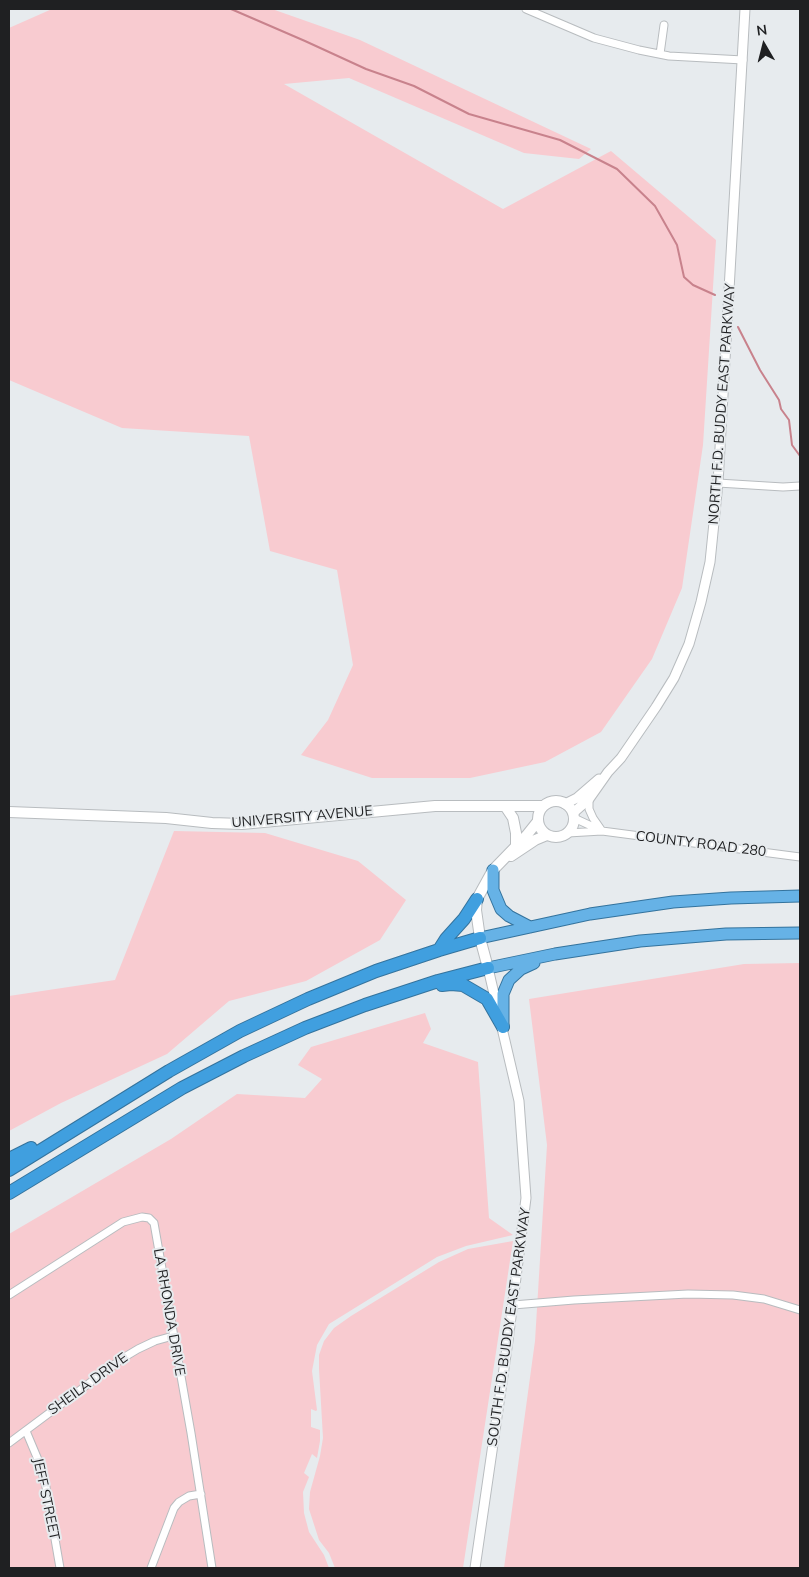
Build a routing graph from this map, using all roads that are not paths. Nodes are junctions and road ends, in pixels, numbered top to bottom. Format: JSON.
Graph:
{"nodes":[{"id":1,"x":526,"y":9,"type":"edge"},
{"id":2,"x":745,"y":9,"type":"edge"},
{"id":3,"x":540,"y":12,"type":"edge"},
{"id":4,"x":664,"y":25,"type":"dead end"},
{"id":5,"x":660,"y":54,"type":"junction"},
{"id":6,"x":743,"y":60,"type":"junction"},
{"id":7,"x":718,"y":483,"type":"junction"},
{"id":8,"x":800,"y":486,"type":"edge"},
{"id":9,"x":608,"y":772,"type":"junction"},
{"id":10,"x":589,"y":799,"type":"junction"},
{"id":11,"x":565,"y":804,"type":"junction"},
{"id":12,"x":505,"y":806,"type":"junction"},
{"id":13,"x":543,"y":806,"type":"junction"},
{"id":14,"x":9,"y":812,"type":"edge"},
{"id":15,"x":574,"y":816,"type":"junction"},
{"id":16,"x":538,"y":819,"type":"junction"},
{"id":17,"x":602,"y":831,"type":"junction"},
{"id":18,"x":568,"y":833,"type":"junction"},
{"id":19,"x":547,"y":835,"type":"junction"},
{"id":20,"x":516,"y":845,"type":"junction"},
{"id":21,"x":800,"y":857,"type":"edge"},
{"id":22,"x":505,"y":859,"type":"junction"},
{"id":23,"x":493,"y":870,"type":"junction"},
{"id":24,"x":800,"y":896,"type":"edge"},
{"id":25,"x":477,"y":899,"type":"junction"},
{"id":26,"x":530,"y":927,"type":"junction"},
{"id":27,"x":800,"y":933,"type":"edge"},
{"id":28,"x":480,"y":938,"type":"junction"},
{"id":29,"x":439,"y":950,"type":"junction"},
{"id":30,"x":555,"y":954,"type":"junction"},
{"id":31,"x":488,"y":968,"type":"junction"},
{"id":32,"x":405,"y":992,"type":"junction"},
{"id":33,"x":502,"y":1027,"type":"junction"},
{"id":34,"x":94,"y":1117,"type":"junction"},
{"id":35,"x":9,"y":1158,"type":"edge"},
{"id":36,"x":9,"y":1170,"type":"edge"},
{"id":37,"x":9,"y":1193,"type":"edge"},
{"id":38,"x":9,"y":1295,"type":"edge"},
{"id":39,"x":513,"y":1305,"type":"junction"},
{"id":40,"x":800,"y":1310,"type":"edge"},
{"id":41,"x":173,"y":1336,"type":"junction"},
{"id":42,"x":26,"y":1431,"type":"junction"},
{"id":43,"x":9,"y":1443,"type":"edge"},
{"id":44,"x":200,"y":1494,"type":"junction"},
{"id":45,"x":60,"y":1568,"type":"edge"},
{"id":46,"x":150,"y":1568,"type":"edge"},
{"id":47,"x":212,"y":1568,"type":"edge"},
{"id":48,"x":476,"y":1568,"type":"edge"}],
"edges":[{"from":1,"to":3,"type":"street"},
{"from":2,"to":6,"type":"street","name":"NORTH F.D. BUDDY EAST PARKWAY"},
{"from":3,"to":5,"type":"street"},
{"from":4,"to":5,"type":"street"},
{"from":5,"to":6,"type":"street"},
{"from":6,"to":7,"type":"street","name":"NORTH F.D. BUDDY EAST PARKWAY"},
{"from":7,"to":8,"type":"street"},
{"from":7,"to":9,"type":"street","name":"NORTH F.D. BUDDY EAST PARKWAY"},
{"from":9,"to":10,"type":"street"},
{"from":9,"to":11,"type":"street"},
{"from":10,"to":15,"type":"street"},
{"from":10,"to":17,"type":"street"},
{"from":11,"to":13,"type":"main road"},
{"from":11,"to":15,"type":"main road"},
{"from":12,"to":13,"type":"main road","name":"UNIVERSITY AVENUE"},
{"from":12,"to":14,"type":"main road","name":"UNIVERSITY AVENUE"},
{"from":12,"to":16,"type":"main road","name":"UNIVERSITY AVENUE"},
{"from":12,"to":20,"type":"main road"},
{"from":13,"to":16,"type":"main road"},
{"from":15,"to":17,"type":"street"},
{"from":15,"to":18,"type":"main road"},
{"from":16,"to":19,"type":"main road"},
{"from":16,"to":20,"type":"main road"},
{"from":17,"to":18,"type":"street"},
{"from":17,"to":21,"type":"street","name":"COUNTY ROAD 280"},
{"from":18,"to":19,"type":"main road"},
{"from":19,"to":22,"type":"main road"},
{"from":20,"to":22,"type":"main road"},
{"from":22,"to":23,"type":"main road"},
{"from":23,"to":25,"type":"main road"},
{"from":23,"to":26,"type":"highway"},
{"from":24,"to":26,"type":"highway"},
{"from":25,"to":28,"type":"main road"},
{"from":25,"to":29,"type":"highway"},
{"from":26,"to":28,"type":"highway"},
{"from":27,"to":30,"type":"highway"},
{"from":28,"to":29,"type":"highway"},
{"from":28,"to":31,"type":"main road"},
{"from":29,"to":34,"type":"highway"},
{"from":30,"to":31,"type":"highway"},
{"from":30,"to":33,"type":"highway"},
{"from":31,"to":32,"type":"highway"},
{"from":31,"to":33,"type":"street","name":"SOUTH F.D. BUDDY EAST PARKWAY"},
{"from":32,"to":33,"type":"highway"},
{"from":32,"to":37,"type":"highway"},
{"from":33,"to":39,"type":"street","name":"SOUTH F.D. BUDDY EAST PARKWAY"},
{"from":34,"to":35,"type":"highway"},
{"from":34,"to":36,"type":"highway"},
{"from":38,"to":41,"type":"street","name":"LA RHONDA DRIVE"},
{"from":39,"to":40,"type":"street"},
{"from":39,"to":48,"type":"street","name":"SOUTH F.D. BUDDY EAST PARKWAY"},
{"from":41,"to":42,"type":"street","name":"SHEILA DRIVE"},
{"from":41,"to":44,"type":"street","name":"LA RHONDA DRIVE"},
{"from":42,"to":43,"type":"street","name":"SHEILA DRIVE"},
{"from":42,"to":45,"type":"street","name":"JEFF STREET"},
{"from":44,"to":46,"type":"street"},
{"from":44,"to":47,"type":"street","name":"LA RHONDA DRIVE"}]}
